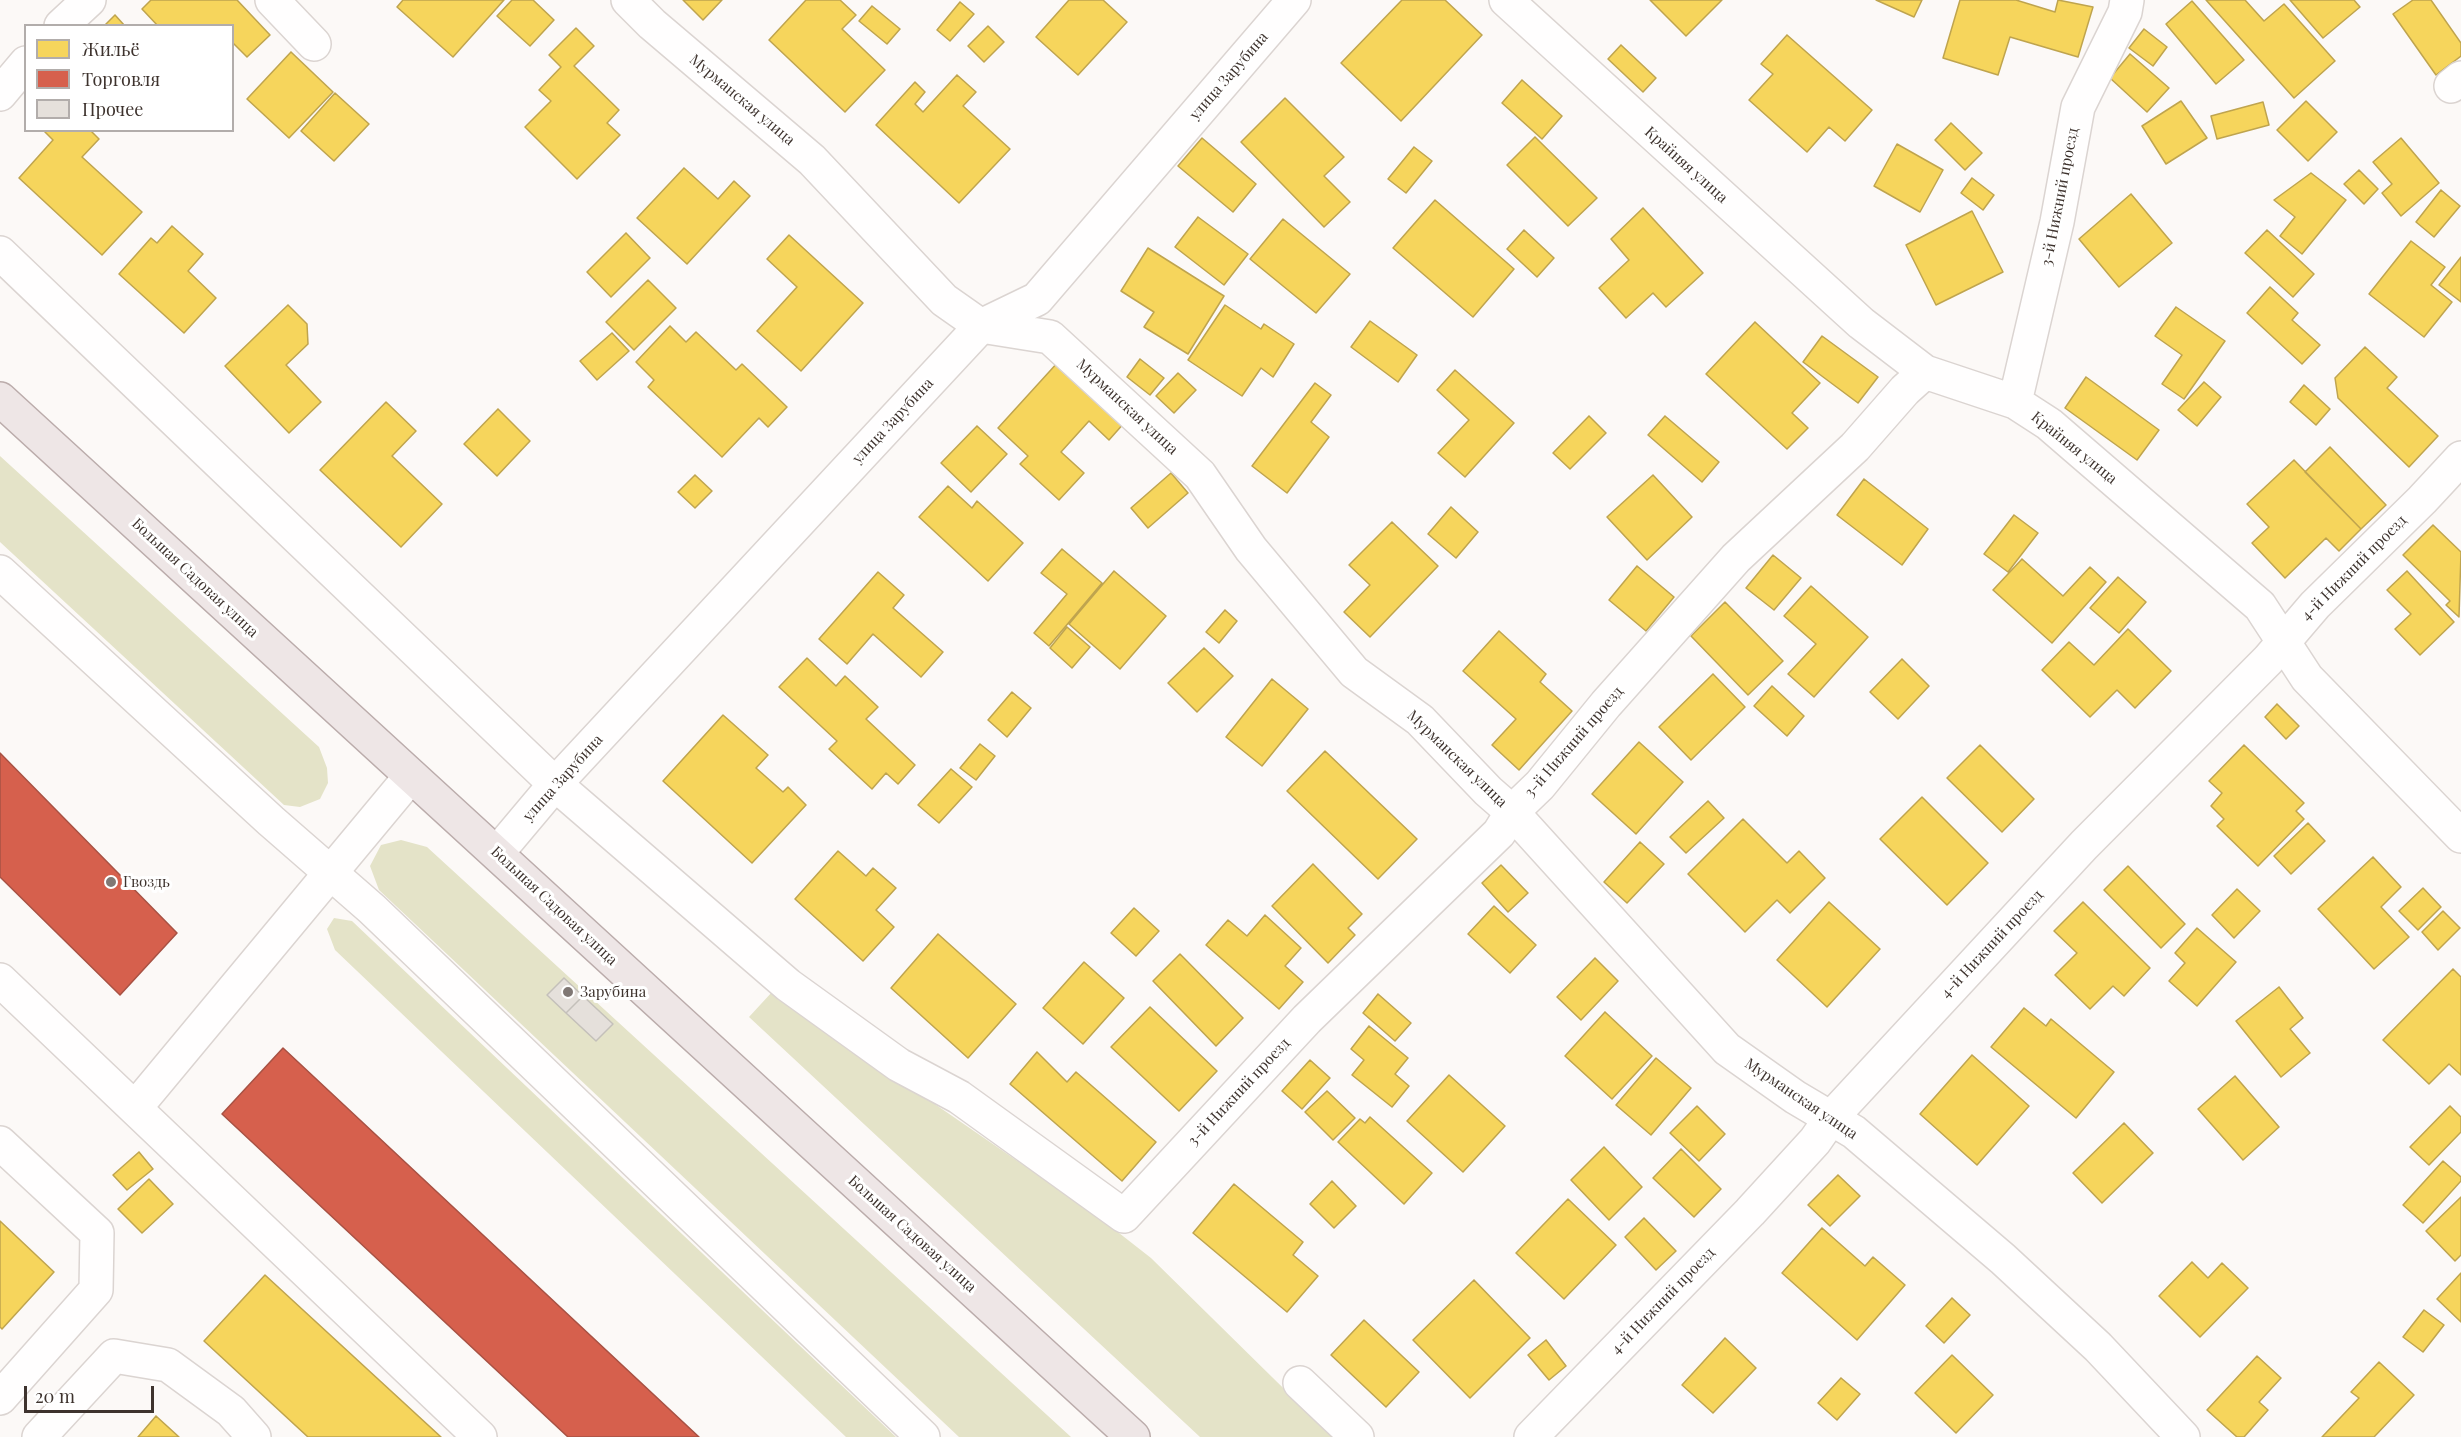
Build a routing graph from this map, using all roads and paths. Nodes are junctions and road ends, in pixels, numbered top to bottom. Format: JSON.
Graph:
{"nodes":[{"id":1,"x":89,"y":0,"type":"edge"},
{"id":2,"x":272,"y":0,"type":"edge"},
{"id":3,"x":628,"y":0,"type":"edge"},
{"id":4,"x":1294,"y":0,"type":"edge"},
{"id":5,"x":1506,"y":0,"type":"edge"},
{"id":6,"x":2127,"y":0,"type":"edge"},
{"id":7,"x":63,"y":24,"type":"edge"},
{"id":8,"x":314,"y":44,"type":"dead end"},
{"id":9,"x":24,"y":65,"type":"edge"},
{"id":10,"x":0,"y":94,"type":"edge"},
{"id":11,"x":0,"y":253,"type":"edge"},
{"id":12,"x":981,"y":326,"type":"junction"},
{"id":13,"x":1925,"y":372,"type":"junction"},
{"id":14,"x":0,"y":399,"type":"edge"},
{"id":15,"x":2015,"y":402,"type":"junction"},
{"id":16,"x":2461,"y":458,"type":"edge"},
{"id":17,"x":0,"y":572,"type":"edge"},
{"id":18,"x":2285,"y":640,"type":"junction"},
{"id":19,"x":411,"y":776,"type":"junction"},
{"id":20,"x":555,"y":784,"type":"junction"},
{"id":21,"x":1512,"y":812,"type":"junction"},
{"id":22,"x":2461,"y":836,"type":"edge"},
{"id":23,"x":497,"y":853,"type":"junction"},
{"id":24,"x":332,"y":872,"type":"junction"},
{"id":25,"x":0,"y":980,"type":"edge"},
{"id":26,"x":135,"y":1108,"type":"junction"},
{"id":27,"x":1831,"y":1119,"type":"junction"},
{"id":28,"x":0,"y":1143,"type":"edge"},
{"id":29,"x":1300,"y":1383,"type":"dead end"},
{"id":30,"x":0,"y":1398,"type":"edge"},
{"id":31,"x":39,"y":1437,"type":"edge"},
{"id":32,"x":254,"y":1437,"type":"edge"},
{"id":33,"x":480,"y":1437,"type":"edge"},
{"id":34,"x":922,"y":1437,"type":"edge"},
{"id":35,"x":1133,"y":1437,"type":"edge"},
{"id":36,"x":1357,"y":1437,"type":"edge"},
{"id":37,"x":1531,"y":1437,"type":"edge"},
{"id":38,"x":2183,"y":1437,"type":"edge"}],
"edges":[{"from":1,"to":7,"type":"street"},
{"from":2,"to":8,"type":"street"},
{"from":3,"to":12,"type":"street","name":"Мурманская улица"},
{"from":4,"to":12,"type":"street","name":"улица Зарубина"},
{"from":5,"to":13,"type":"street","name":"Крайняя улица"},
{"from":6,"to":15,"type":"street","name":"3-й Нижний проезд"},
{"from":9,"to":10,"type":"street"},
{"from":11,"to":20,"type":"street"},
{"from":12,"to":20,"type":"street","name":"улица Зарубина"},
{"from":12,"to":21,"type":"street","name":"Мурманская улица"},
{"from":13,"to":15,"type":"street","name":"Крайняя улица"},
{"from":13,"to":21,"type":"street","name":"3-й Нижний проезд"},
{"from":14,"to":19,"type":"main road","name":"Большая Садовая улица"},
{"from":15,"to":18,"type":"street","name":"Крайняя улица"},
{"from":16,"to":18,"type":"street","name":"4-й Нижний проезд"},
{"from":17,"to":24,"type":"street"},
{"from":18,"to":22,"type":"street","name":"Крайняя улица"},
{"from":18,"to":27,"type":"street","name":"4-й Нижний проезд"},
{"from":19,"to":23,"type":"main road","name":"Большая Садовая улица"},
{"from":19,"to":24,"type":"street"},
{"from":20,"to":21,"type":"street","name":"3-й Нижний проезд"},
{"from":20,"to":23,"type":"street","name":"улица Зарубина"},
{"from":21,"to":27,"type":"street","name":"Мурманская улица"},
{"from":23,"to":35,"type":"main road","name":"Большая Садовая улица"},
{"from":24,"to":26,"type":"street"},
{"from":24,"to":34,"type":"street"},
{"from":25,"to":26,"type":"street"},
{"from":26,"to":33,"type":"street"},
{"from":27,"to":37,"type":"street","name":"4-й Нижний проезд"},
{"from":27,"to":38,"type":"street","name":"Мурманская улица"},
{"from":28,"to":30,"type":"street"},
{"from":29,"to":36,"type":"street"},
{"from":31,"to":32,"type":"street"}]}
